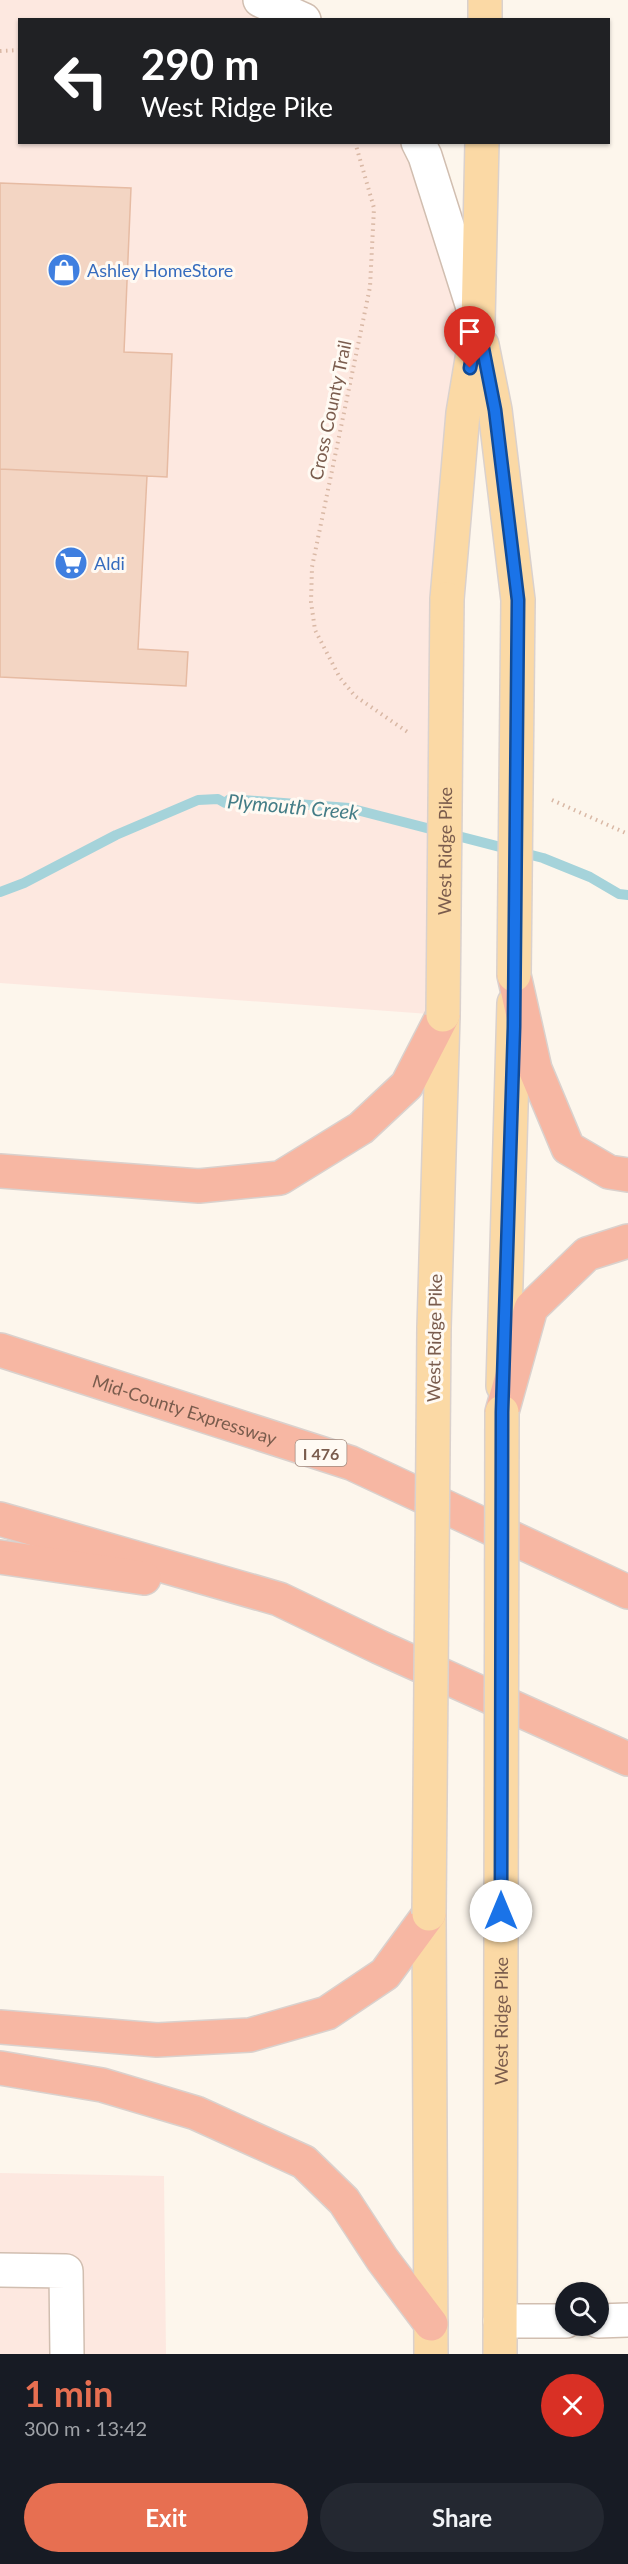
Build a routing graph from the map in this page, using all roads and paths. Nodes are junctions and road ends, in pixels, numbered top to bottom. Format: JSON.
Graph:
{"nodes":[{"id":1,"x":260,"y":0,"type":"edge"},
{"id":2,"x":485,"y":0,"type":"edge"},
{"id":3,"x":300,"y":18,"type":"edge"},
{"id":4,"x":485,"y":18,"type":"edge"},
{"id":5,"x":18,"y":50,"type":"edge"},
{"id":6,"x":0,"y":51,"type":"edge"},
{"id":7,"x":356,"y":144,"type":"edge"},
{"id":8,"x":419,"y":144,"type":"edge"},
{"id":9,"x":482,"y":144,"type":"edge"},
{"id":10,"x":478,"y":323,"type":"junction"},
{"id":11,"x":340,"y":678,"type":"dead end"},
{"id":12,"x":514,"y":975,"type":"joint"},
{"id":13,"x":443,"y":1015,"type":"junction"},
{"id":14,"x":520,"y":1028,"type":"junction"},
{"id":15,"x":0,"y":1171,"type":"edge"},
{"id":16,"x":628,"y":1175,"type":"edge"},
{"id":17,"x":628,"y":1240,"type":"edge"},
{"id":18,"x":0,"y":1350,"type":"edge"},
{"id":19,"x":502,"y":1412,"type":"junction"},
{"id":20,"x":0,"y":1519,"type":"edge"},
{"id":21,"x":0,"y":1557,"type":"edge"},
{"id":22,"x":628,"y":1592,"type":"edge"},
{"id":23,"x":279,"y":1599,"type":"junction"},
{"id":24,"x":628,"y":1758,"type":"edge"},
{"id":25,"x":429,"y":1914,"type":"junction"},
{"id":26,"x":0,"y":2027,"type":"edge"},
{"id":27,"x":0,"y":2068,"type":"edge"},
{"id":28,"x":0,"y":2270,"type":"edge"},
{"id":29,"x":628,"y":2320,"type":"edge"},
{"id":30,"x":500,"y":2321,"type":"junction"},
{"id":31,"x":555,"y":2321,"type":"edge"},
{"id":32,"x":609,"y":2321,"type":"edge"},
{"id":33,"x":431,"y":2339,"type":"edge"},
{"id":34,"x":67,"y":2354,"type":"edge"},
{"id":35,"x":500,"y":2354,"type":"edge"}],
"edges":[{"from":1,"to":3,"type":"street"},
{"from":2,"to":4,"type":"main road"},
{"from":5,"to":6,"type":"path"},
{"from":7,"to":11,"type":"path","name":"Cross County Trail"},
{"from":8,"to":10,"type":"street"},
{"from":9,"to":10,"type":"main road","name":"West Ridge Pike"},
{"from":10,"to":12,"type":"main road","name":"West Ridge Pike","bridge":true},
{"from":10,"to":13,"type":"main road","name":"West Ridge Pike","bridge":true},
{"from":12,"to":14,"type":"highway"},
{"from":13,"to":15,"type":"highway"},
{"from":13,"to":25,"type":"main road","name":"West Ridge Pike","bridge":true},
{"from":14,"to":16,"type":"highway"},
{"from":14,"to":19,"type":"main road","name":"West Ridge Pike"},
{"from":17,"to":19,"type":"highway"},
{"from":18,"to":22,"type":"highway","name":"Mid-County Expressway","number":"I 476"},
{"from":19,"to":30,"type":"main road","name":"West Ridge Pike","bridge":true},
{"from":20,"to":23,"type":"highway"},
{"from":21,"to":23,"type":"highway"},
{"from":23,"to":24,"type":"highway"},
{"from":25,"to":26,"type":"highway"},
{"from":25,"to":33,"type":"main road","name":"West Ridge Pike"},
{"from":27,"to":33,"type":"highway"},
{"from":28,"to":34,"type":"street"},
{"from":29,"to":32,"type":"street"},
{"from":30,"to":31,"type":"street"},
{"from":30,"to":35,"type":"main road","name":"West Ridge Pike"}]}
